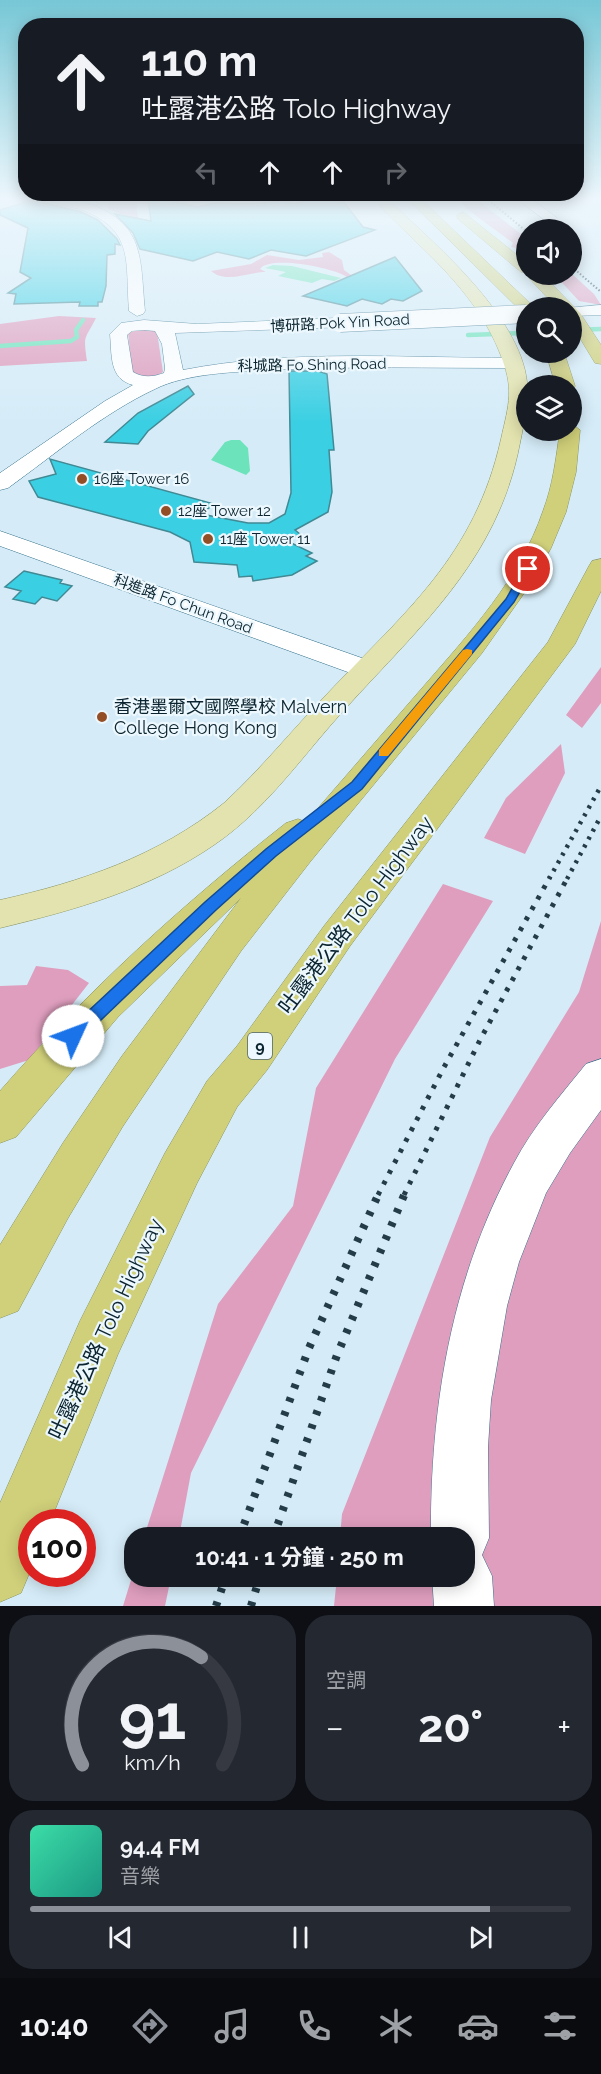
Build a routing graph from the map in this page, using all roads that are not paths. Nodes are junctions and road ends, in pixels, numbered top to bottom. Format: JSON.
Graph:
{"nodes":[{"id":1,"x":134,"y":273,"type":"edge"},
{"id":2,"x":440,"y":273,"type":"edge"},
{"id":3,"x":453,"y":273,"type":"edge"},
{"id":4,"x":491,"y":273,"type":"edge"},
{"id":5,"x":544,"y":285,"type":"edge"},
{"id":6,"x":516,"y":297,"type":"edge"},
{"id":7,"x":556,"y":297,"type":"edge"},
{"id":8,"x":137,"y":310,"type":"junction"},
{"id":9,"x":601,"y":310,"type":"edge"},
{"id":10,"x":582,"y":312,"type":"edge"},
{"id":11,"x":516,"y":314,"type":"edge"},
{"id":12,"x":485,"y":323,"type":"junction"},
{"id":13,"x":158,"y":326,"type":"junction"},
{"id":14,"x":262,"y":327,"type":"junction"},
{"id":15,"x":582,"y":329,"type":"edge"},
{"id":16,"x":118,"y":334,"type":"junction"},
{"id":17,"x":170,"y":350,"type":"junction"},
{"id":18,"x":598,"y":354,"type":"edge"},
{"id":19,"x":501,"y":360,"type":"junction"},
{"id":20,"x":228,"y":367,"type":"junction"},
{"id":21,"x":124,"y":374,"type":"junction"},
{"id":22,"x":159,"y":380,"type":"junction"},
{"id":23,"x":112,"y":405,"type":"junction"},
{"id":24,"x":570,"y":441,"type":"edge"},
{"id":25,"x":0,"y":483,"type":"edge"},
{"id":26,"x":0,"y":538,"type":"edge"},
{"id":27,"x":601,"y":566,"type":"edge"},
{"id":28,"x":366,"y":669,"type":"junction"},
{"id":29,"x":357,"y":785,"type":"junction"},
{"id":30,"x":0,"y":914,"type":"edge"},
{"id":31,"x":601,"y":1077,"type":"edge"},
{"id":32,"x":0,"y":1123,"type":"edge"},
{"id":33,"x":0,"y":1293,"type":"edge"},
{"id":34,"x":460,"y":1527,"type":"edge"},
{"id":35,"x":0,"y":1572,"type":"edge"},
{"id":36,"x":463,"y":1587,"type":"edge"},
{"id":37,"x":464,"y":1606,"type":"edge"}],
"edges":[{"from":1,"to":8,"type":"street"},
{"from":2,"to":12,"type":"main road"},
{"from":3,"to":12,"type":"main road"},
{"from":4,"to":6,"type":"highway"},
{"from":5,"to":7,"type":"highway"},
{"from":8,"to":13,"type":"street"},
{"from":8,"to":16,"type":"street"},
{"from":9,"to":10,"type":"street"},
{"from":11,"to":14,"type":"street","name":"博研路 Pok Yin Road","bridge":true},
{"from":12,"to":19,"type":"main road"},
{"from":13,"to":14,"type":"street","name":"博研路 Pok Yin Road"},
{"from":13,"to":16,"type":"street"},
{"from":13,"to":17,"type":"street"},
{"from":14,"to":17,"type":"street","name":"博研路 Pok Yin Road"},
{"from":15,"to":18,"type":"highway"},
{"from":16,"to":21,"type":"street"},
{"from":17,"to":20,"type":"street","name":"科城路 Fo Shing Road"},
{"from":17,"to":22,"type":"street"},
{"from":19,"to":20,"type":"street","name":"科城路 Fo Shing Road"},
{"from":19,"to":28,"type":"main road"},
{"from":20,"to":22,"type":"street","name":"科城路 Fo Shing Road"},
{"from":21,"to":22,"type":"street"},
{"from":21,"to":23,"type":"street"},
{"from":22,"to":23,"type":"street"},
{"from":23,"to":25,"type":"street"},
{"from":24,"to":29,"type":"highway"},
{"from":26,"to":28,"type":"street","name":"科進路 Fo Chun Road"},
{"from":27,"to":35,"type":"highway","name":"吐露港公路 Tolo Highway","number":"9"},
{"from":28,"to":30,"type":"main road"},
{"from":29,"to":32,"type":"highway"},
{"from":29,"to":33,"type":"highway"},
{"from":31,"to":34,"type":"street"},
{"from":36,"to":37,"type":"street"}]}
